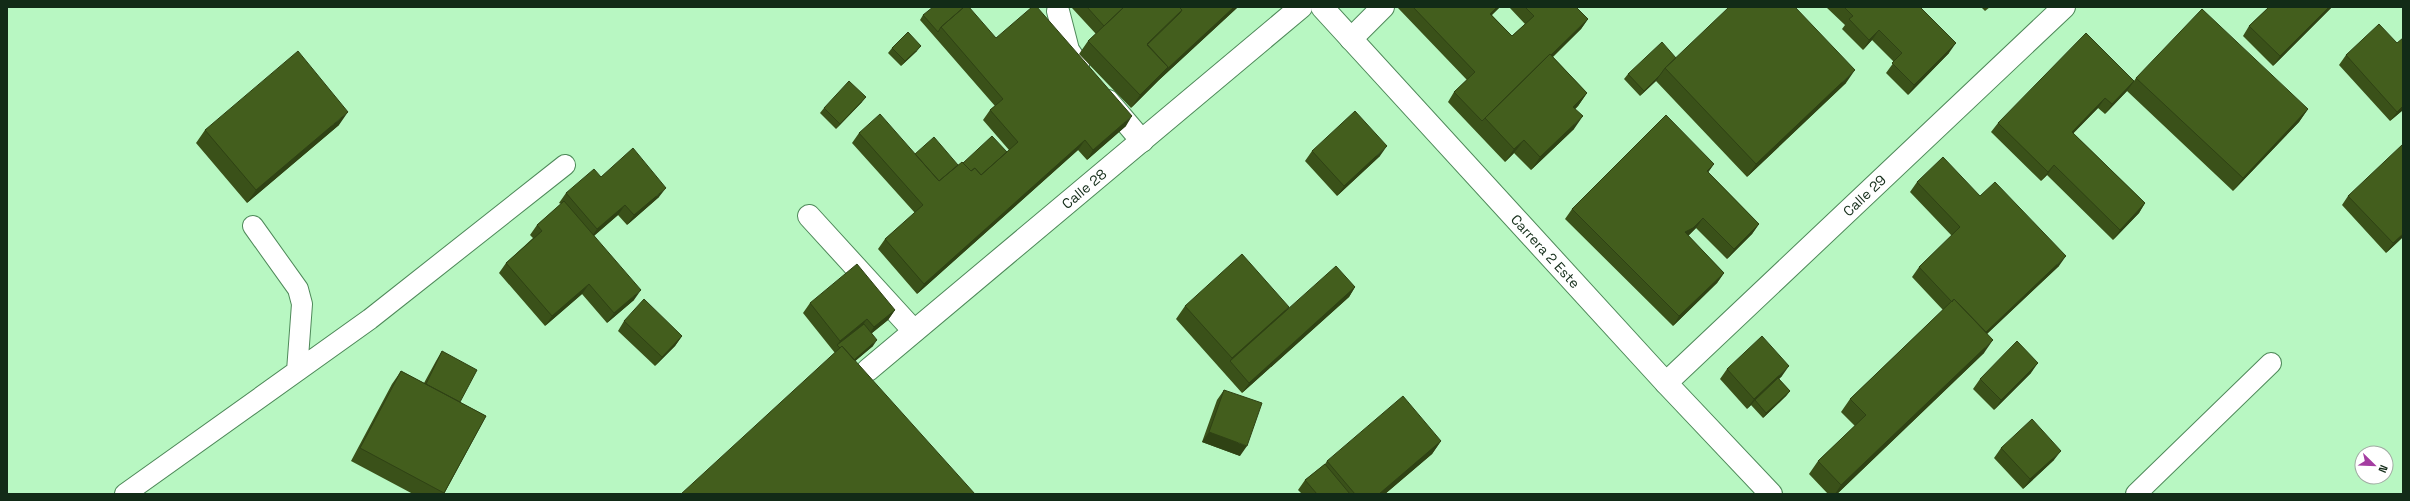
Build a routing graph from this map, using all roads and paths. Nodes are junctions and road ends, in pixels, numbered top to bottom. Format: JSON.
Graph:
{"nodes":[{"id":1,"x":1301,"y":7,"type":"edge"},
{"id":2,"x":1322,"y":7,"type":"edge"},
{"id":3,"x":1383,"y":7,"type":"edge"},
{"id":4,"x":2064,"y":7,"type":"edge"},
{"id":5,"x":1058,"y":11,"type":"dead end"},
{"id":6,"x":1351,"y":39,"type":"junction"},
{"id":7,"x":1142,"y":141,"type":"junction"},
{"id":8,"x":565,"y":165,"type":"dead end"},
{"id":9,"x":809,"y":216,"type":"dead end"},
{"id":10,"x":253,"y":226,"type":"dead end"},
{"id":11,"x":914,"y":331,"type":"junction"},
{"id":12,"x":2271,"y":363,"type":"dead end"},
{"id":13,"x":868,"y":370,"type":"dead end"},
{"id":14,"x":297,"y":371,"type":"junction"},
{"id":15,"x":1666,"y":384,"type":"junction"},
{"id":16,"x":125,"y":494,"type":"edge"},
{"id":17,"x":1771,"y":494,"type":"edge"},
{"id":18,"x":2136,"y":494,"type":"edge"}],
"edges":[{"from":1,"to":7,"type":"street","name":"Calle 28"},
{"from":2,"to":6,"type":"street","name":"Carrera 2 Este"},
{"from":3,"to":6,"type":"street"},
{"from":4,"to":15,"type":"street","name":"Calle 29"},
{"from":5,"to":7,"type":"street"},
{"from":6,"to":15,"type":"street","name":"Carrera 2 Este"},
{"from":7,"to":11,"type":"street","name":"Calle 28"},
{"from":8,"to":14,"type":"lane"},
{"from":9,"to":11,"type":"street"},
{"from":10,"to":14,"type":"lane"},
{"from":11,"to":13,"type":"street","name":"Calle 28"},
{"from":12,"to":18,"type":"lane"},
{"from":14,"to":16,"type":"lane"},
{"from":15,"to":17,"type":"street","name":"Carrera 2 Este"}]}
